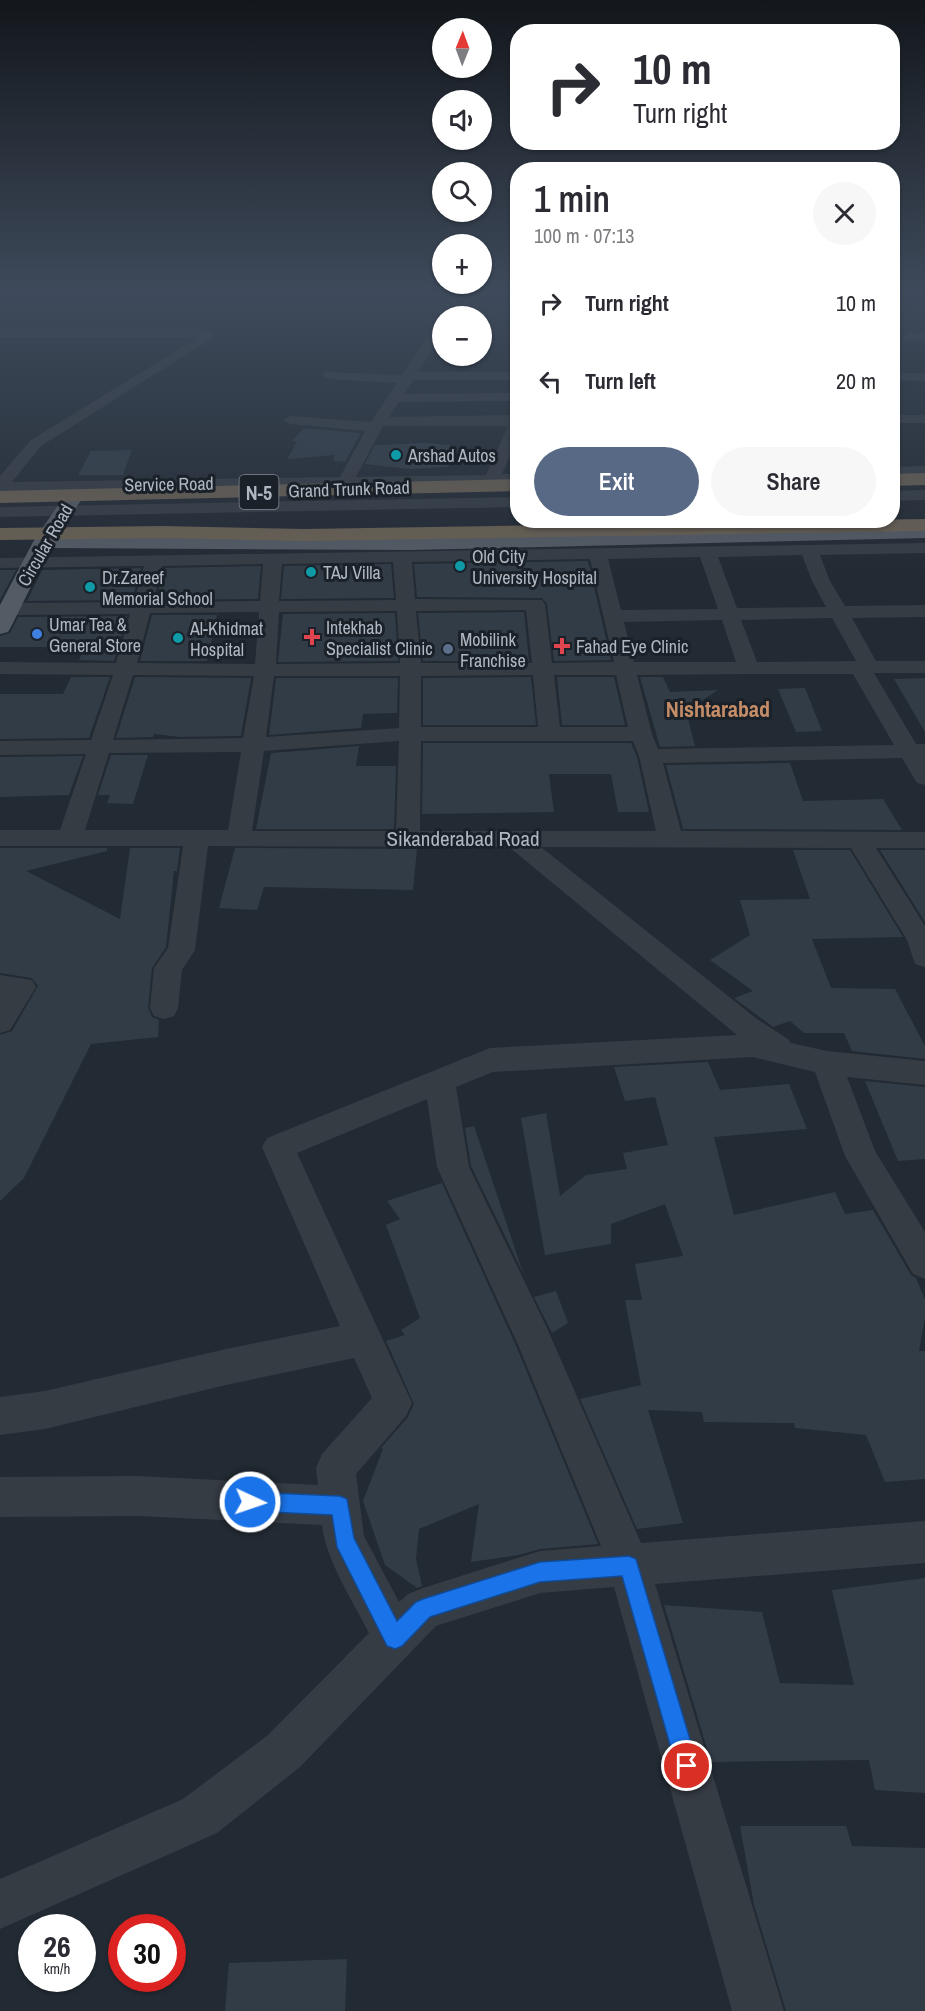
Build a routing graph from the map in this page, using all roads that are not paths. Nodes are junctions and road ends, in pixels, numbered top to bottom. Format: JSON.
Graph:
{"nodes":[{"id":1,"x":125,"y":388,"type":"edge"},
{"id":2,"x":400,"y":388,"type":"edge"},
{"id":3,"x":510,"y":397,"type":"edge"},
{"id":4,"x":394,"y":398,"type":"junction"},
{"id":5,"x":900,"y":419,"type":"edge"},
{"id":6,"x":925,"y":419,"type":"edge"},
{"id":7,"x":290,"y":420,"type":"dead end"},
{"id":8,"x":510,"y":420,"type":"edge"},
{"id":9,"x":377,"y":424,"type":"junction"},
{"id":10,"x":510,"y":437,"type":"edge"},
{"id":11,"x":925,"y":471,"type":"edge"},
{"id":12,"x":900,"y":472,"type":"edge"},
{"id":13,"x":492,"y":479,"type":"junction"},
{"id":14,"x":510,"y":479,"type":"edge"},
{"id":15,"x":925,"y":479,"type":"edge"},
{"id":16,"x":900,"y":480,"type":"edge"},
{"id":17,"x":346,"y":481,"type":"junction"},
{"id":18,"x":510,"y":485,"type":"edge"},
{"id":19,"x":0,"y":487,"type":"edge"},
{"id":20,"x":285,"y":491,"type":"junction"},
{"id":21,"x":220,"y":493,"type":"junction"},
{"id":22,"x":925,"y":495,"type":"edge"},
{"id":23,"x":74,"y":496,"type":"junction"},
{"id":24,"x":900,"y":496,"type":"edge"},
{"id":25,"x":0,"y":497,"type":"edge"},
{"id":26,"x":510,"y":502,"type":"edge"},
{"id":27,"x":900,"y":508,"type":"edge"},
{"id":28,"x":925,"y":508,"type":"edge"},
{"id":29,"x":0,"y":512,"type":"edge"},
{"id":30,"x":510,"y":515,"type":"edge"},
{"id":31,"x":0,"y":524,"type":"edge"},
{"id":32,"x":900,"y":525,"type":"edge"},
{"id":33,"x":925,"y":525,"type":"edge"},
{"id":34,"x":710,"y":528,"type":"edge"},
{"id":35,"x":925,"y":532,"type":"edge"},
{"id":36,"x":224,"y":533,"type":"junction"},
{"id":37,"x":0,"y":534,"type":"edge"},
{"id":38,"x":281,"y":534,"type":"junction"},
{"id":39,"x":45,"y":538,"type":"junction"},
{"id":40,"x":0,"y":543,"type":"edge"},
{"id":41,"x":925,"y":548,"type":"edge"},
{"id":42,"x":808,"y":550,"type":"junction"},
{"id":43,"x":707,"y":552,"type":"junction"},
{"id":44,"x":598,"y":554,"type":"junction"},
{"id":45,"x":402,"y":556,"type":"junction"},
{"id":46,"x":273,"y":557,"type":"junction"},
{"id":47,"x":155,"y":559,"type":"junction"},
{"id":48,"x":33,"y":562,"type":"junction"},
{"id":49,"x":0,"y":563,"type":"edge"},
{"id":50,"x":405,"y":604,"type":"junction"},
{"id":51,"x":270,"y":605,"type":"junction"},
{"id":52,"x":142,"y":608,"type":"junction"},
{"id":53,"x":925,"y":611,"type":"edge"},
{"id":54,"x":840,"y":612,"type":"junction"},
{"id":55,"x":730,"y":614,"type":"junction"},
{"id":56,"x":613,"y":616,"type":"junction"},
{"id":57,"x":5,"y":618,"type":"edge"},
{"id":58,"x":925,"y":667,"type":"edge"},
{"id":59,"x":0,"y":668,"type":"edge"},
{"id":60,"x":625,"y":668,"type":"junction"},
{"id":61,"x":749,"y":668,"type":"junction"},
{"id":62,"x":865,"y":668,"type":"junction"},
{"id":63,"x":125,"y":669,"type":"junction"},
{"id":64,"x":544,"y":669,"type":"junction"},
{"id":65,"x":265,"y":670,"type":"junction"},
{"id":66,"x":411,"y":670,"type":"junction"},
{"id":67,"x":410,"y":734,"type":"junction"},
{"id":68,"x":550,"y":734,"type":"junction"},
{"id":69,"x":641,"y":734,"type":"junction"},
{"id":70,"x":252,"y":745,"type":"junction"},
{"id":71,"x":102,"y":747,"type":"junction"},
{"id":72,"x":0,"y":748,"type":"edge"},
{"id":73,"x":917,"y":752,"type":"edge"},
{"id":74,"x":650,"y":756,"type":"junction"},
{"id":75,"x":925,"y":778,"type":"edge"},
{"id":76,"x":0,"y":838,"type":"edge"},
{"id":77,"x":70,"y":838,"type":"junction"},
{"id":78,"x":197,"y":838,"type":"junction"},
{"id":79,"x":239,"y":838,"type":"junction"},
{"id":80,"x":408,"y":838,"type":"junction"},
{"id":81,"x":670,"y":838,"type":"junction"},
{"id":82,"x":515,"y":839,"type":"junction"},
{"id":83,"x":858,"y":839,"type":"junction"},
{"id":84,"x":925,"y":840,"type":"edge"},
{"id":85,"x":923,"y":946,"type":"edge"},
{"id":86,"x":0,"y":985,"type":"edge"},
{"id":87,"x":164,"y":1008,"type":"dead end"},
{"id":88,"x":0,"y":1022,"type":"edge"},
{"id":89,"x":790,"y":1054,"type":"junction"},
{"id":90,"x":826,"y":1064,"type":"junction"},
{"id":91,"x":925,"y":1073,"type":"edge"},
{"id":92,"x":440,"y":1080,"type":"junction"},
{"id":93,"x":925,"y":1263,"type":"edge"},
{"id":94,"x":364,"y":1339,"type":"junction"},
{"id":95,"x":0,"y":1416,"type":"edge"},
{"id":96,"x":0,"y":1497,"type":"edge"},
{"id":97,"x":340,"y":1506,"type":"junction"},
{"id":98,"x":925,"y":1542,"type":"edge"},
{"id":99,"x":629,"y":1566,"type":"junction"},
{"id":100,"x":395,"y":1638,"type":"junction"},
{"id":101,"x":0,"y":1904,"type":"edge"},
{"id":102,"x":758,"y":2011,"type":"edge"}],
"edges":[{"from":1,"to":19,"type":"street"},
{"from":2,"to":4,"type":"street"},
{"from":3,"to":4,"type":"street"},
{"from":4,"to":9,"type":"street"},
{"from":5,"to":6,"type":"street"},
{"from":7,"to":9,"type":"street"},
{"from":8,"to":9,"type":"street"},
{"from":9,"to":17,"type":"street"},
{"from":10,"to":13,"type":"street"},
{"from":11,"to":12,"type":"street"},
{"from":13,"to":14,"type":"street","name":"Service Road"},
{"from":13,"to":17,"type":"street","name":"Service Road"},
{"from":15,"to":16,"type":"highway"},
{"from":17,"to":19,"type":"street","name":"Service Road"},
{"from":18,"to":20,"type":"highway","name":"Grand Trunk Road","number":"N-5"},
{"from":20,"to":21,"type":"highway","name":"Grand Trunk Road","number":"N-5"},
{"from":20,"to":38,"type":"highway"},
{"from":21,"to":23,"type":"highway","name":"Grand Trunk Road","number":"N-5"},
{"from":21,"to":36,"type":"highway"},
{"from":22,"to":24,"type":"street"},
{"from":23,"to":25,"type":"highway","name":"Grand Trunk Road","number":"N-5"},
{"from":23,"to":39,"type":"main road","name":"Circular Road"},
{"from":26,"to":29,"type":"street"},
{"from":27,"to":28,"type":"highway"},
{"from":30,"to":31,"type":"highway","name":"Grand Trunk Road","number":"N-5"},
{"from":32,"to":33,"type":"highway"},
{"from":34,"to":38,"type":"highway"},
{"from":35,"to":39,"type":"main road"},
{"from":36,"to":38,"type":"highway"},
{"from":36,"to":39,"type":"highway"},
{"from":37,"to":39,"type":"highway"},
{"from":39,"to":40,"type":"street"},
{"from":39,"to":48,"type":"main road","name":"Circular Road"},
{"from":41,"to":42,"type":"street"},
{"from":42,"to":43,"type":"street"},
{"from":42,"to":54,"type":"street"},
{"from":43,"to":44,"type":"street"},
{"from":43,"to":55,"type":"street"},
{"from":44,"to":45,"type":"street"},
{"from":44,"to":56,"type":"street"},
{"from":45,"to":46,"type":"street"},
{"from":45,"to":50,"type":"street"},
{"from":46,"to":47,"type":"street"},
{"from":46,"to":51,"type":"street"},
{"from":47,"to":48,"type":"street"},
{"from":47,"to":52,"type":"street"},
{"from":48,"to":49,"type":"street"},
{"from":48,"to":57,"type":"main road","name":"Circular Road"},
{"from":50,"to":51,"type":"street"},
{"from":50,"to":64,"type":"street"},
{"from":50,"to":66,"type":"street"},
{"from":51,"to":52,"type":"street"},
{"from":51,"to":65,"type":"street"},
{"from":52,"to":57,"type":"street"},
{"from":52,"to":63,"type":"street"},
{"from":53,"to":54,"type":"street"},
{"from":54,"to":55,"type":"street"},
{"from":54,"to":62,"type":"street"},
{"from":55,"to":56,"type":"street"},
{"from":55,"to":61,"type":"street"},
{"from":56,"to":60,"type":"street"},
{"from":58,"to":62,"type":"street"},
{"from":59,"to":63,"type":"street"},
{"from":60,"to":61,"type":"street"},
{"from":60,"to":64,"type":"street"},
{"from":60,"to":69,"type":"street"},
{"from":61,"to":62,"type":"street"},
{"from":62,"to":73,"type":"street"},
{"from":63,"to":65,"type":"street"},
{"from":63,"to":71,"type":"street"},
{"from":64,"to":66,"type":"street"},
{"from":64,"to":68,"type":"street"},
{"from":65,"to":66,"type":"street"},
{"from":65,"to":70,"type":"street"},
{"from":66,"to":67,"type":"street"},
{"from":67,"to":68,"type":"street"},
{"from":67,"to":70,"type":"street"},
{"from":67,"to":80,"type":"street"},
{"from":68,"to":69,"type":"street"},
{"from":69,"to":74,"type":"street"},
{"from":70,"to":71,"type":"street"},
{"from":70,"to":79,"type":"street"},
{"from":71,"to":72,"type":"street"},
{"from":71,"to":77,"type":"street"},
{"from":73,"to":74,"type":"street"},
{"from":73,"to":75,"type":"street"},
{"from":74,"to":81,"type":"street"},
{"from":76,"to":77,"type":"street","name":"Sikanderabad Road"},
{"from":77,"to":78,"type":"street","name":"Sikanderabad Road"},
{"from":78,"to":79,"type":"street","name":"Sikanderabad Road"},
{"from":78,"to":87,"type":"street"},
{"from":79,"to":80,"type":"street","name":"Sikanderabad Road"},
{"from":80,"to":82,"type":"street","name":"Sikanderabad Road"},
{"from":81,"to":82,"type":"street","name":"Sikanderabad Road"},
{"from":81,"to":83,"type":"street","name":"Sikanderabad Road"},
{"from":82,"to":89,"type":"street"},
{"from":83,"to":84,"type":"street","name":"Sikanderabad Road"},
{"from":83,"to":85,"type":"street"},
{"from":86,"to":88,"type":"street"},
{"from":89,"to":90,"type":"street"},
{"from":89,"to":92,"type":"street"},
{"from":90,"to":91,"type":"street"},
{"from":90,"to":93,"type":"street"},
{"from":92,"to":94,"type":"street"},
{"from":92,"to":99,"type":"street"},
{"from":94,"to":95,"type":"street"},
{"from":94,"to":97,"type":"street"},
{"from":96,"to":97,"type":"street"},
{"from":97,"to":100,"type":"street"},
{"from":98,"to":99,"type":"street"},
{"from":99,"to":100,"type":"street"},
{"from":99,"to":102,"type":"street"},
{"from":100,"to":101,"type":"street"}]}
